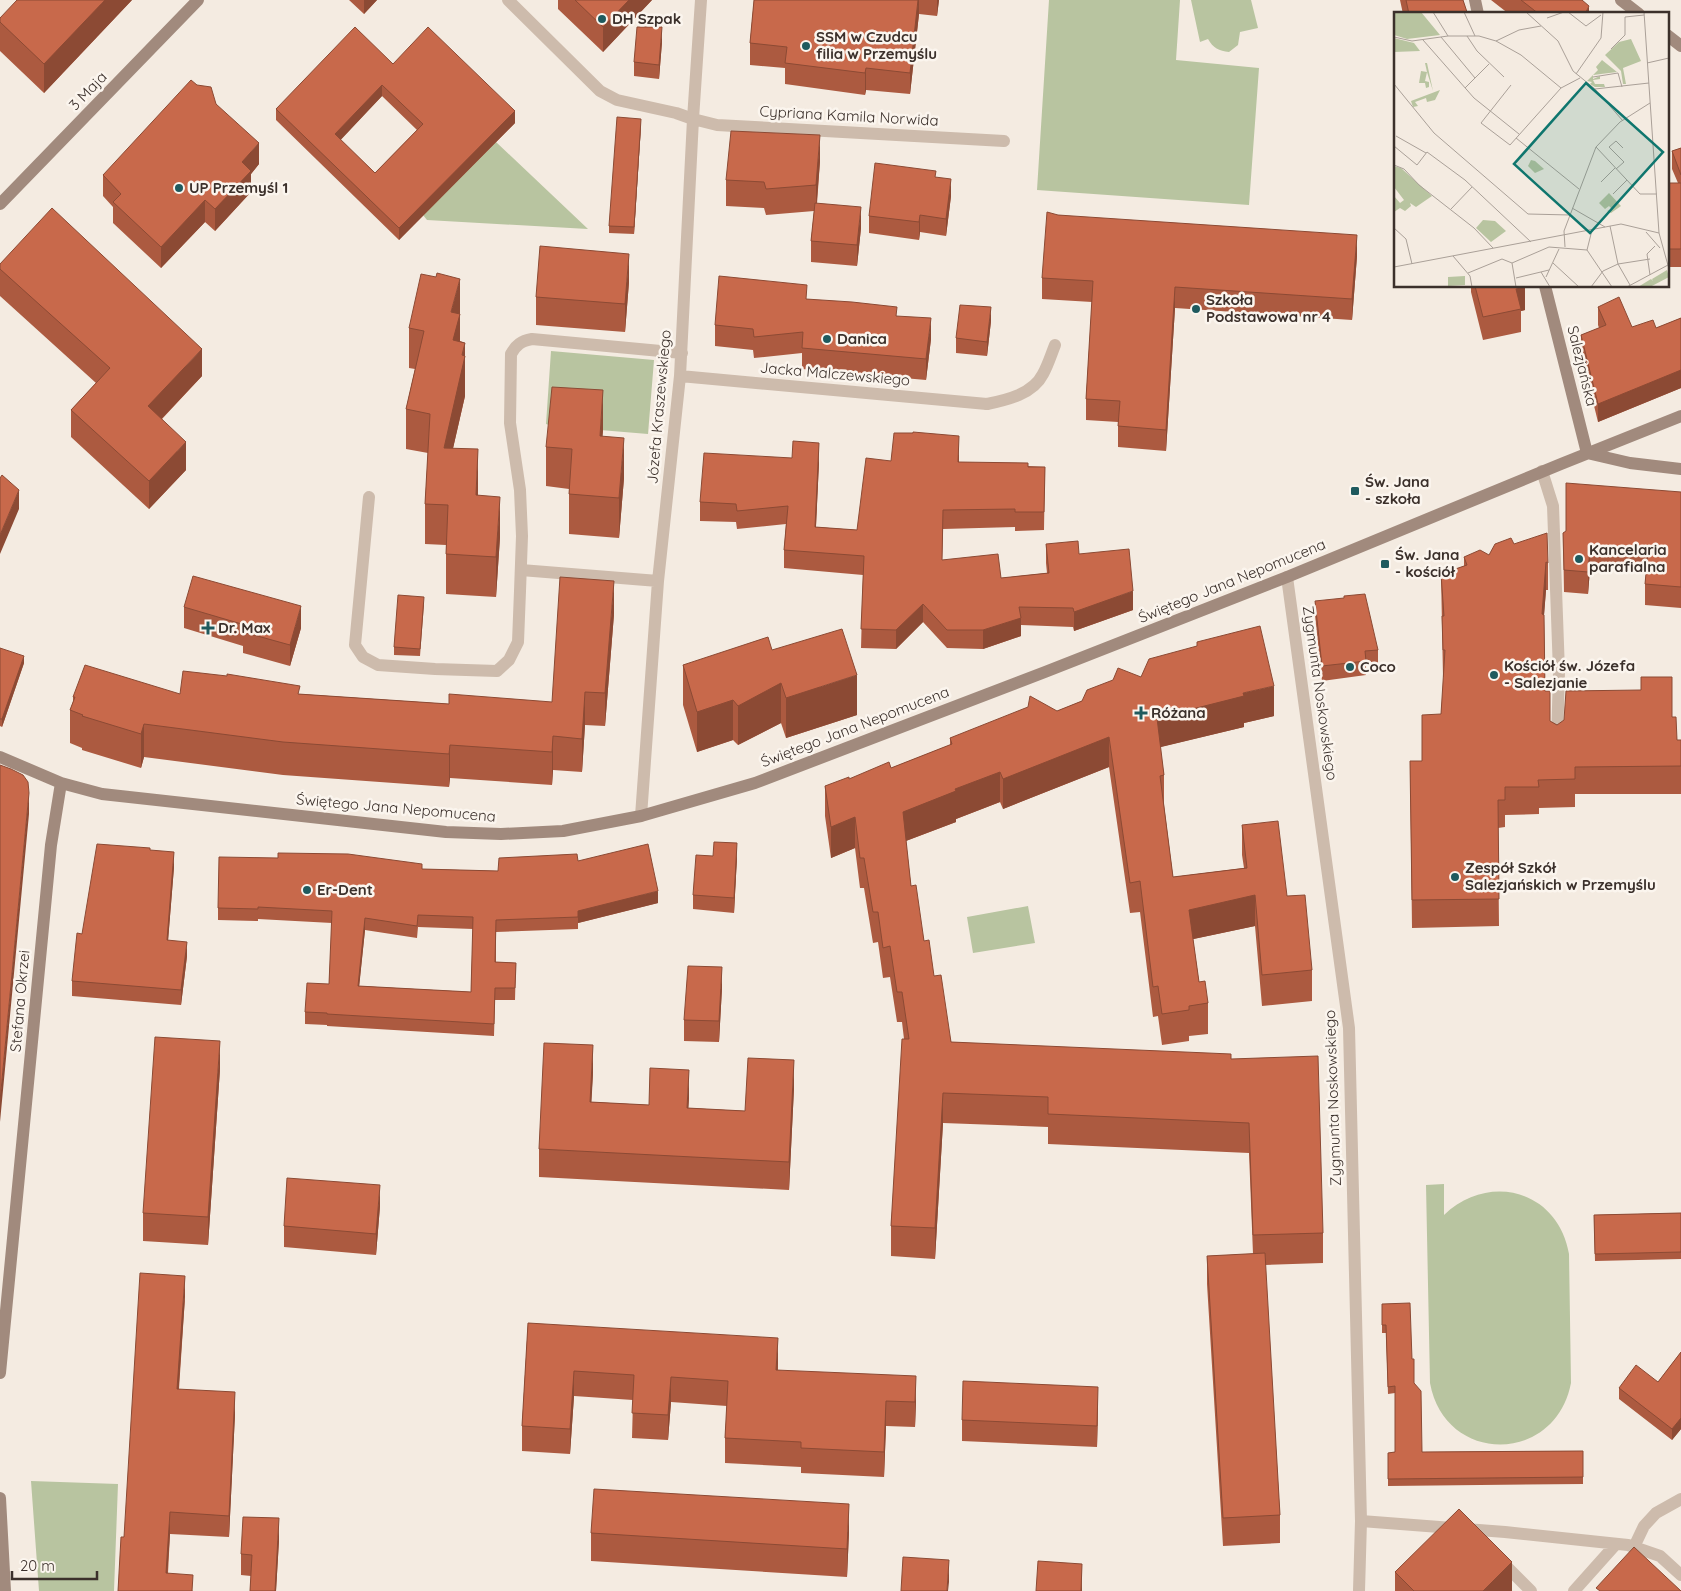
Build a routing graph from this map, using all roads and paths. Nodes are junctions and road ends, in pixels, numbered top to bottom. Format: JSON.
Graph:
{"nodes":[{"id":1,"x":198,"y":0,"type":"edge"},
{"id":2,"x":508,"y":0,"type":"edge"},
{"id":3,"x":701,"y":0,"type":"edge"},
{"id":4,"x":1627,"y":1,"type":"edge"},
{"id":5,"x":1637,"y":12,"type":"edge"},
{"id":6,"x":1668,"y":36,"type":"edge"},
{"id":7,"x":1681,"y":46,"type":"edge"},
{"id":8,"x":693,"y":119,"type":"junction"},
{"id":9,"x":1004,"y":141,"type":"dead end"},
{"id":10,"x":0,"y":204,"type":"edge"},
{"id":11,"x":1546,"y":288,"type":"edge"},
{"id":12,"x":1055,"y":345,"type":"dead end"},
{"id":13,"x":682,"y":353,"type":"junction"},
{"id":14,"x":680,"y":376,"type":"junction"},
{"id":15,"x":1681,"y":416,"type":"edge"},
{"id":16,"x":1587,"y":453,"type":"junction"},
{"id":17,"x":1681,"y":469,"type":"edge"},
{"id":18,"x":1542,"y":471,"type":"junction"},
{"id":19,"x":369,"y":497,"type":"dead end"},
{"id":20,"x":521,"y":570,"type":"junction"},
{"id":21,"x":1287,"y":577,"type":"junction"},
{"id":22,"x":658,"y":581,"type":"junction"},
{"id":23,"x":1557,"y":744,"type":"edge"},
{"id":24,"x":0,"y":757,"type":"edge"},
{"id":25,"x":60,"y":783,"type":"junction"},
{"id":26,"x":641,"y":816,"type":"junction"},
{"id":27,"x":6,"y":1267,"type":"edge"},
{"id":28,"x":0,"y":1373,"type":"edge"},
{"id":29,"x":0,"y":1498,"type":"edge"},
{"id":30,"x":1681,"y":1499,"type":"edge"},
{"id":31,"x":1360,"y":1521,"type":"junction"},
{"id":32,"x":1468,"y":1530,"type":"junction"},
{"id":33,"x":1616,"y":1544,"type":"junction"},
{"id":34,"x":1634,"y":1547,"type":"junction"},
{"id":35,"x":1681,"y":1575,"type":"edge"},
{"id":36,"x":4,"y":1591,"type":"edge"},
{"id":37,"x":1359,"y":1591,"type":"edge"},
{"id":38,"x":1531,"y":1591,"type":"edge"},
{"id":39,"x":1574,"y":1591,"type":"edge"}],
"edges":[{"from":1,"to":10,"type":"street","name":"3 Maja"},
{"from":2,"to":8,"type":"street","name":"Cypriana Kamila Norwida"},
{"from":3,"to":8,"type":"street","name":"Józefa Kraszewskiego"},
{"from":4,"to":5,"type":"street"},
{"from":6,"to":7,"type":"street"},
{"from":8,"to":9,"type":"street","name":"Cypriana Kamila Norwida"},
{"from":8,"to":13,"type":"street","name":"Józefa Kraszewskiego"},
{"from":11,"to":16,"type":"street","name":"Salezjańska"},
{"from":12,"to":14,"type":"street","name":"Jacka Malczewskiego"},
{"from":13,"to":14,"type":"street","name":"Józefa Kraszewskiego"},
{"from":13,"to":20,"type":"street"},
{"from":14,"to":22,"type":"street","name":"Józefa Kraszewskiego"},
{"from":15,"to":16,"type":"street","name":"Świętego Jana Nepomucena"},
{"from":16,"to":17,"type":"street"},
{"from":16,"to":18,"type":"street","name":"Świętego Jana Nepomucena"},
{"from":18,"to":21,"type":"street","name":"Świętego Jana Nepomucena"},
{"from":18,"to":23,"type":"street"},
{"from":19,"to":20,"type":"street"},
{"from":20,"to":22,"type":"street"},
{"from":21,"to":26,"type":"street","name":"Świętego Jana Nepomucena"},
{"from":21,"to":31,"type":"street","name":"Zygmunta Noskowskiego"},
{"from":22,"to":26,"type":"street","name":"Józefa Kraszewskiego"},
{"from":24,"to":25,"type":"street","name":"Świętego Jana Nepomucena"},
{"from":25,"to":26,"type":"street","name":"Świętego Jana Nepomucena"},
{"from":25,"to":27,"type":"street","name":"Stefana Okrzei"},
{"from":27,"to":28,"type":"street","name":"Stefana Okrzei"},
{"from":29,"to":36,"type":"street"},
{"from":30,"to":34,"type":"street"},
{"from":31,"to":32,"type":"street"},
{"from":31,"to":37,"type":"street","name":"Zygmunta Noskowskiego"},
{"from":32,"to":33,"type":"street"},
{"from":32,"to":38,"type":"street"},
{"from":33,"to":34,"type":"street"},
{"from":33,"to":39,"type":"street"},
{"from":34,"to":35,"type":"street"}]}
